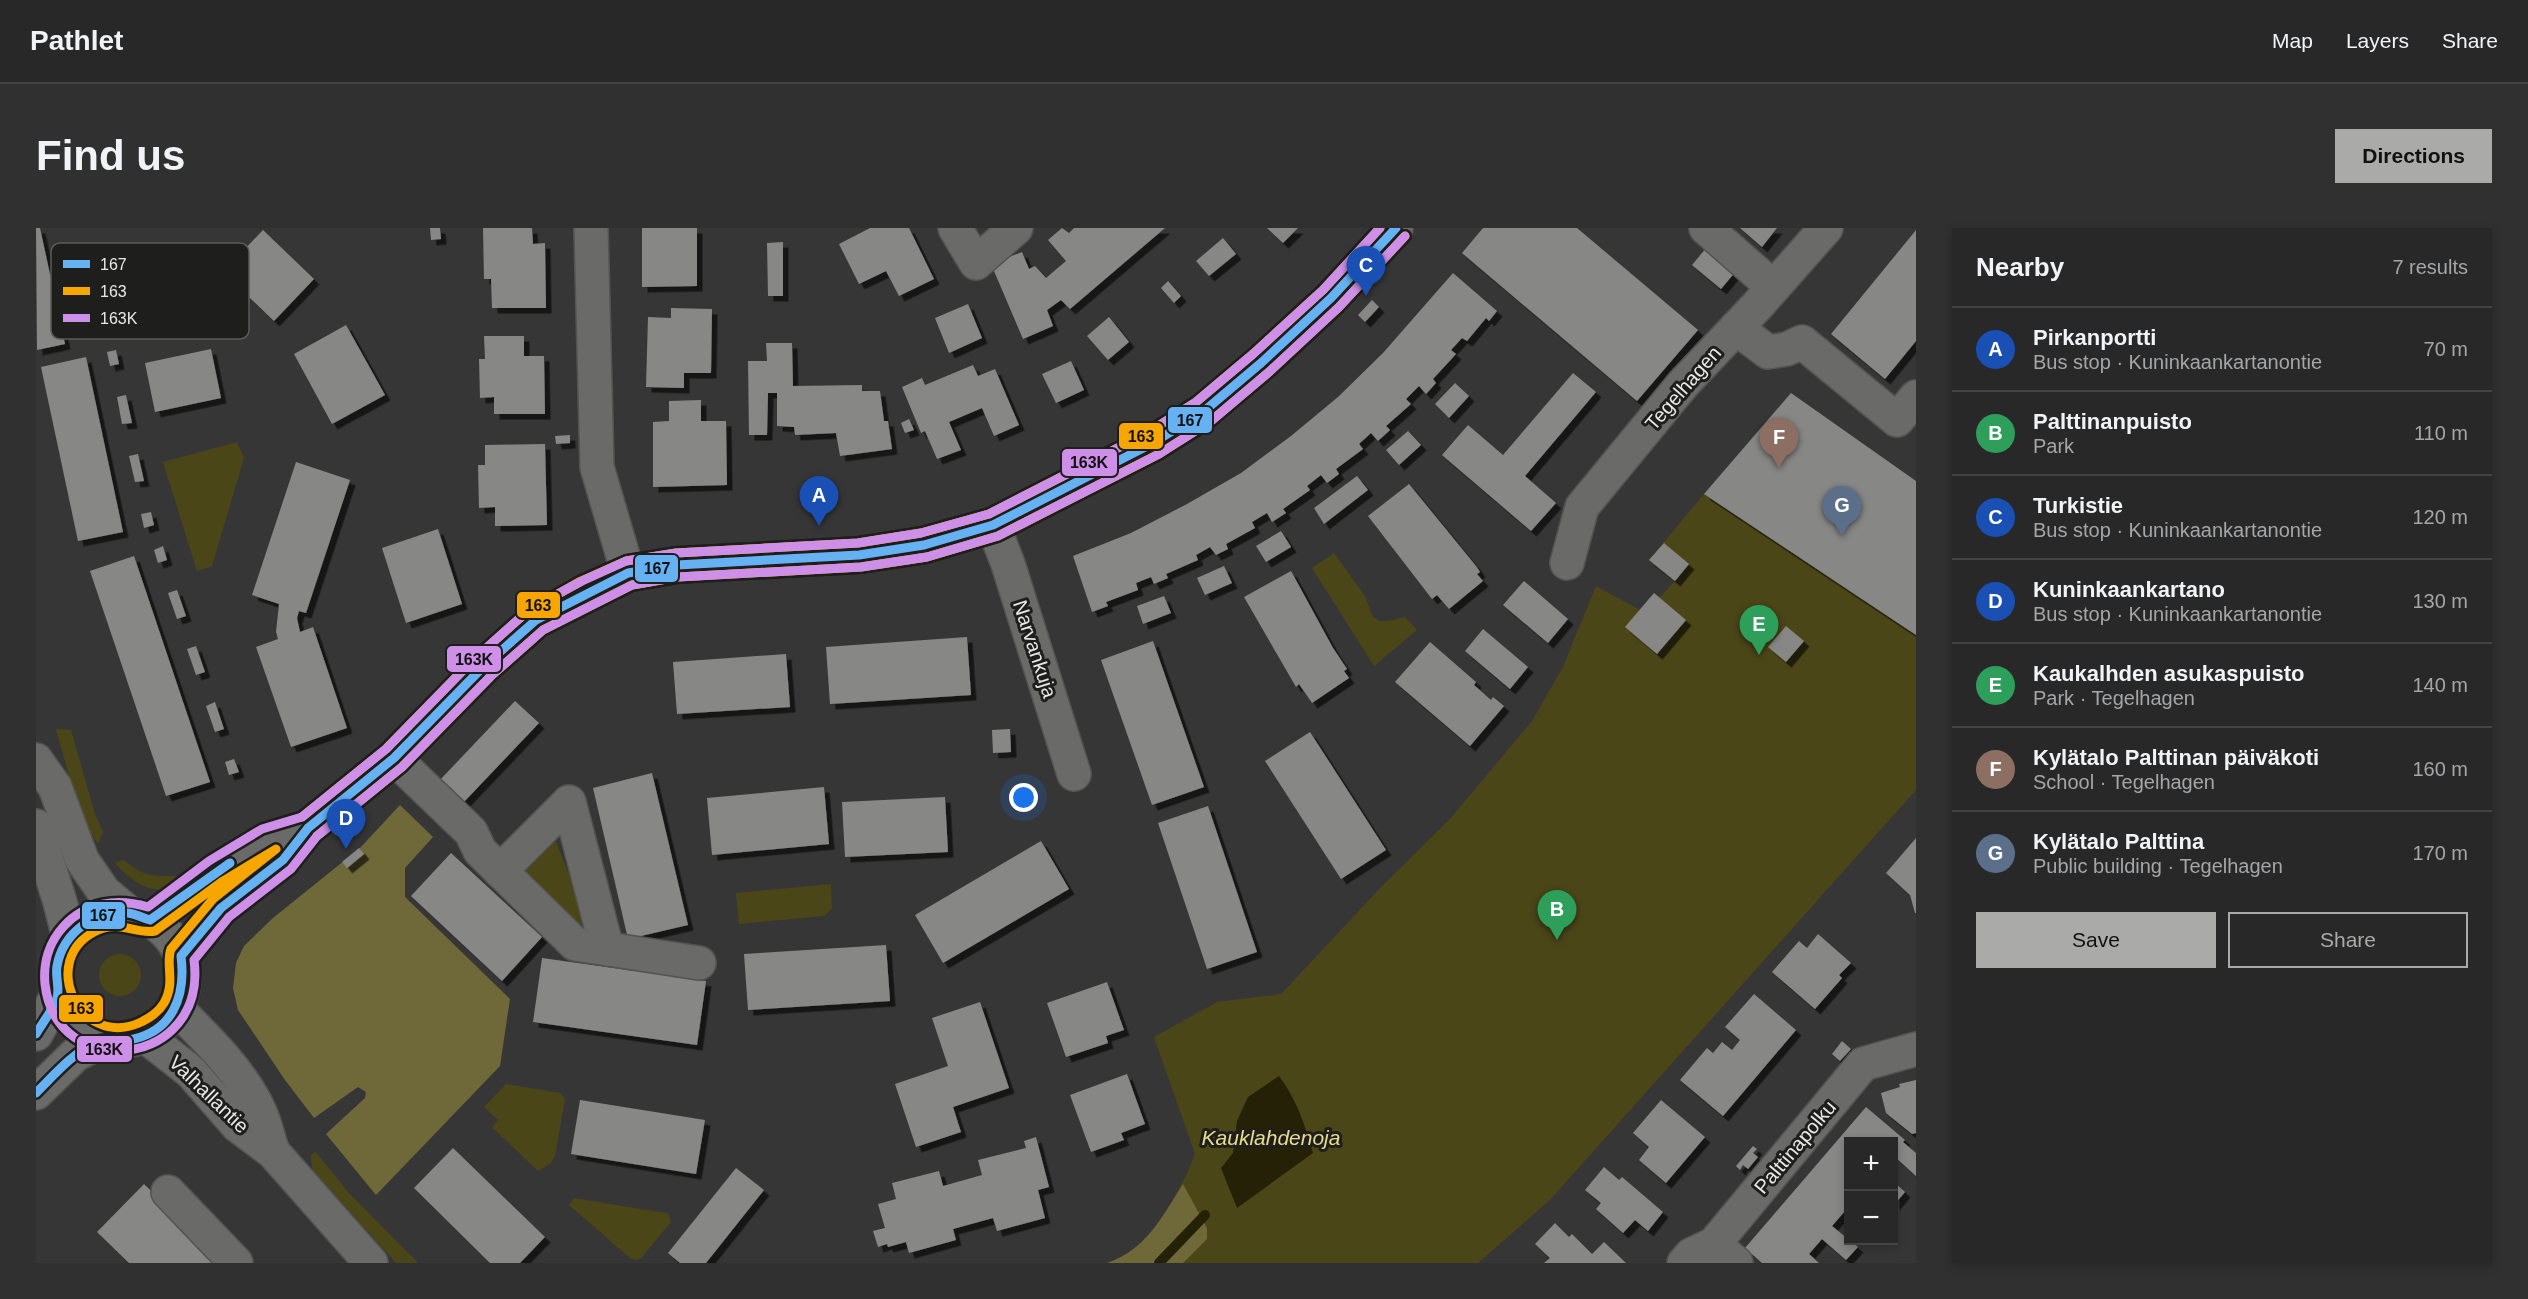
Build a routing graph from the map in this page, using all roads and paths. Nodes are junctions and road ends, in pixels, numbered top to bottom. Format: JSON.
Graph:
{"nodes":[{"id":1,"x":591,"y":228,"type":"edge"},
{"id":2,"x":955,"y":228,"type":"edge"},
{"id":3,"x":1016,"y":228,"type":"edge"},
{"id":4,"x":1396,"y":228,"type":"edge"},
{"id":5,"x":1706,"y":228,"type":"edge"},
{"id":6,"x":1826,"y":228,"type":"edge"},
{"id":7,"x":1773,"y":287,"type":"junction"},
{"id":8,"x":1736,"y":328,"type":"junction"},
{"id":9,"x":1916,"y":397,"type":"edge"},
{"id":10,"x":993,"y":525,"type":"junction"},
{"id":11,"x":1567,"y":563,"type":"dead end"},
{"id":12,"x":628,"y":573,"type":"junction"},
{"id":13,"x":394,"y":758,"type":"junction"},
{"id":14,"x":36,"y":760,"type":"edge"},
{"id":15,"x":1074,"y":774,"type":"dead end"},
{"id":16,"x":36,"y":826,"type":"edge"},
{"id":17,"x":308,"y":828,"type":"junction"},
{"id":18,"x":501,"y":871,"type":"junction"},
{"id":19,"x":140,"y":917,"type":"junction"},
{"id":20,"x":69,"y":938,"type":"junction"},
{"id":21,"x":607,"y":949,"type":"junction"},
{"id":22,"x":181,"y":956,"type":"junction"},
{"id":23,"x":699,"y":963,"type":"dead end"},
{"id":24,"x":58,"y":994,"type":"junction"},
{"id":25,"x":176,"y":1008,"type":"junction"},
{"id":26,"x":36,"y":1034,"type":"edge"},
{"id":27,"x":145,"y":1036,"type":"junction"},
{"id":28,"x":105,"y":1039,"type":"junction"},
{"id":29,"x":1916,"y":1049,"type":"edge"},
{"id":30,"x":36,"y":1093,"type":"edge"},
{"id":31,"x":273,"y":1152,"type":"junction"},
{"id":32,"x":168,"y":1192,"type":"dead end"},
{"id":33,"x":1725,"y":1254,"type":"edge"},
{"id":34,"x":236,"y":1263,"type":"edge"},
{"id":35,"x":371,"y":1263,"type":"edge"},
{"id":36,"x":1684,"y":1263,"type":"edge"}],
"edges":[{"from":1,"to":12,"type":"street"},
{"from":2,"to":3,"type":"street"},
{"from":4,"to":10,"type":"street"},
{"from":5,"to":7,"type":"street"},
{"from":6,"to":7,"type":"street","name":"Tegelhagen"},
{"from":7,"to":8,"type":"street","name":"Tegelhagen"},
{"from":8,"to":9,"type":"street"},
{"from":8,"to":11,"type":"street","name":"Tegelhagen"},
{"from":10,"to":12,"type":"street"},
{"from":10,"to":15,"type":"street","name":"Narvankuja"},
{"from":12,"to":13,"type":"street"},
{"from":13,"to":17,"type":"street"},
{"from":13,"to":18,"type":"street"},
{"from":14,"to":19,"type":"street"},
{"from":16,"to":20,"type":"street"},
{"from":17,"to":19,"type":"street"},
{"from":17,"to":22,"type":"street"},
{"from":18,"to":21,"type":"street"},
{"from":18,"to":21,"type":"street"},
{"from":19,"to":20,"type":"street"},
{"from":19,"to":22,"type":"street"},
{"from":20,"to":24,"type":"street"},
{"from":21,"to":23,"type":"street"},
{"from":22,"to":25,"type":"street"},
{"from":24,"to":26,"type":"street"},
{"from":24,"to":28,"type":"street"},
{"from":25,"to":27,"type":"street"},
{"from":25,"to":31,"type":"street","name":"Valhallantie"},
{"from":27,"to":28,"type":"street"},
{"from":27,"to":31,"type":"street","name":"Valhallantie"},
{"from":28,"to":30,"type":"street"},
{"from":29,"to":33,"type":"street","name":"Palttinapolku"},
{"from":31,"to":35,"type":"street","name":"Valhallantie"},
{"from":32,"to":34,"type":"street"},
{"from":33,"to":36,"type":"street","name":"Palttinapolku"}]}
